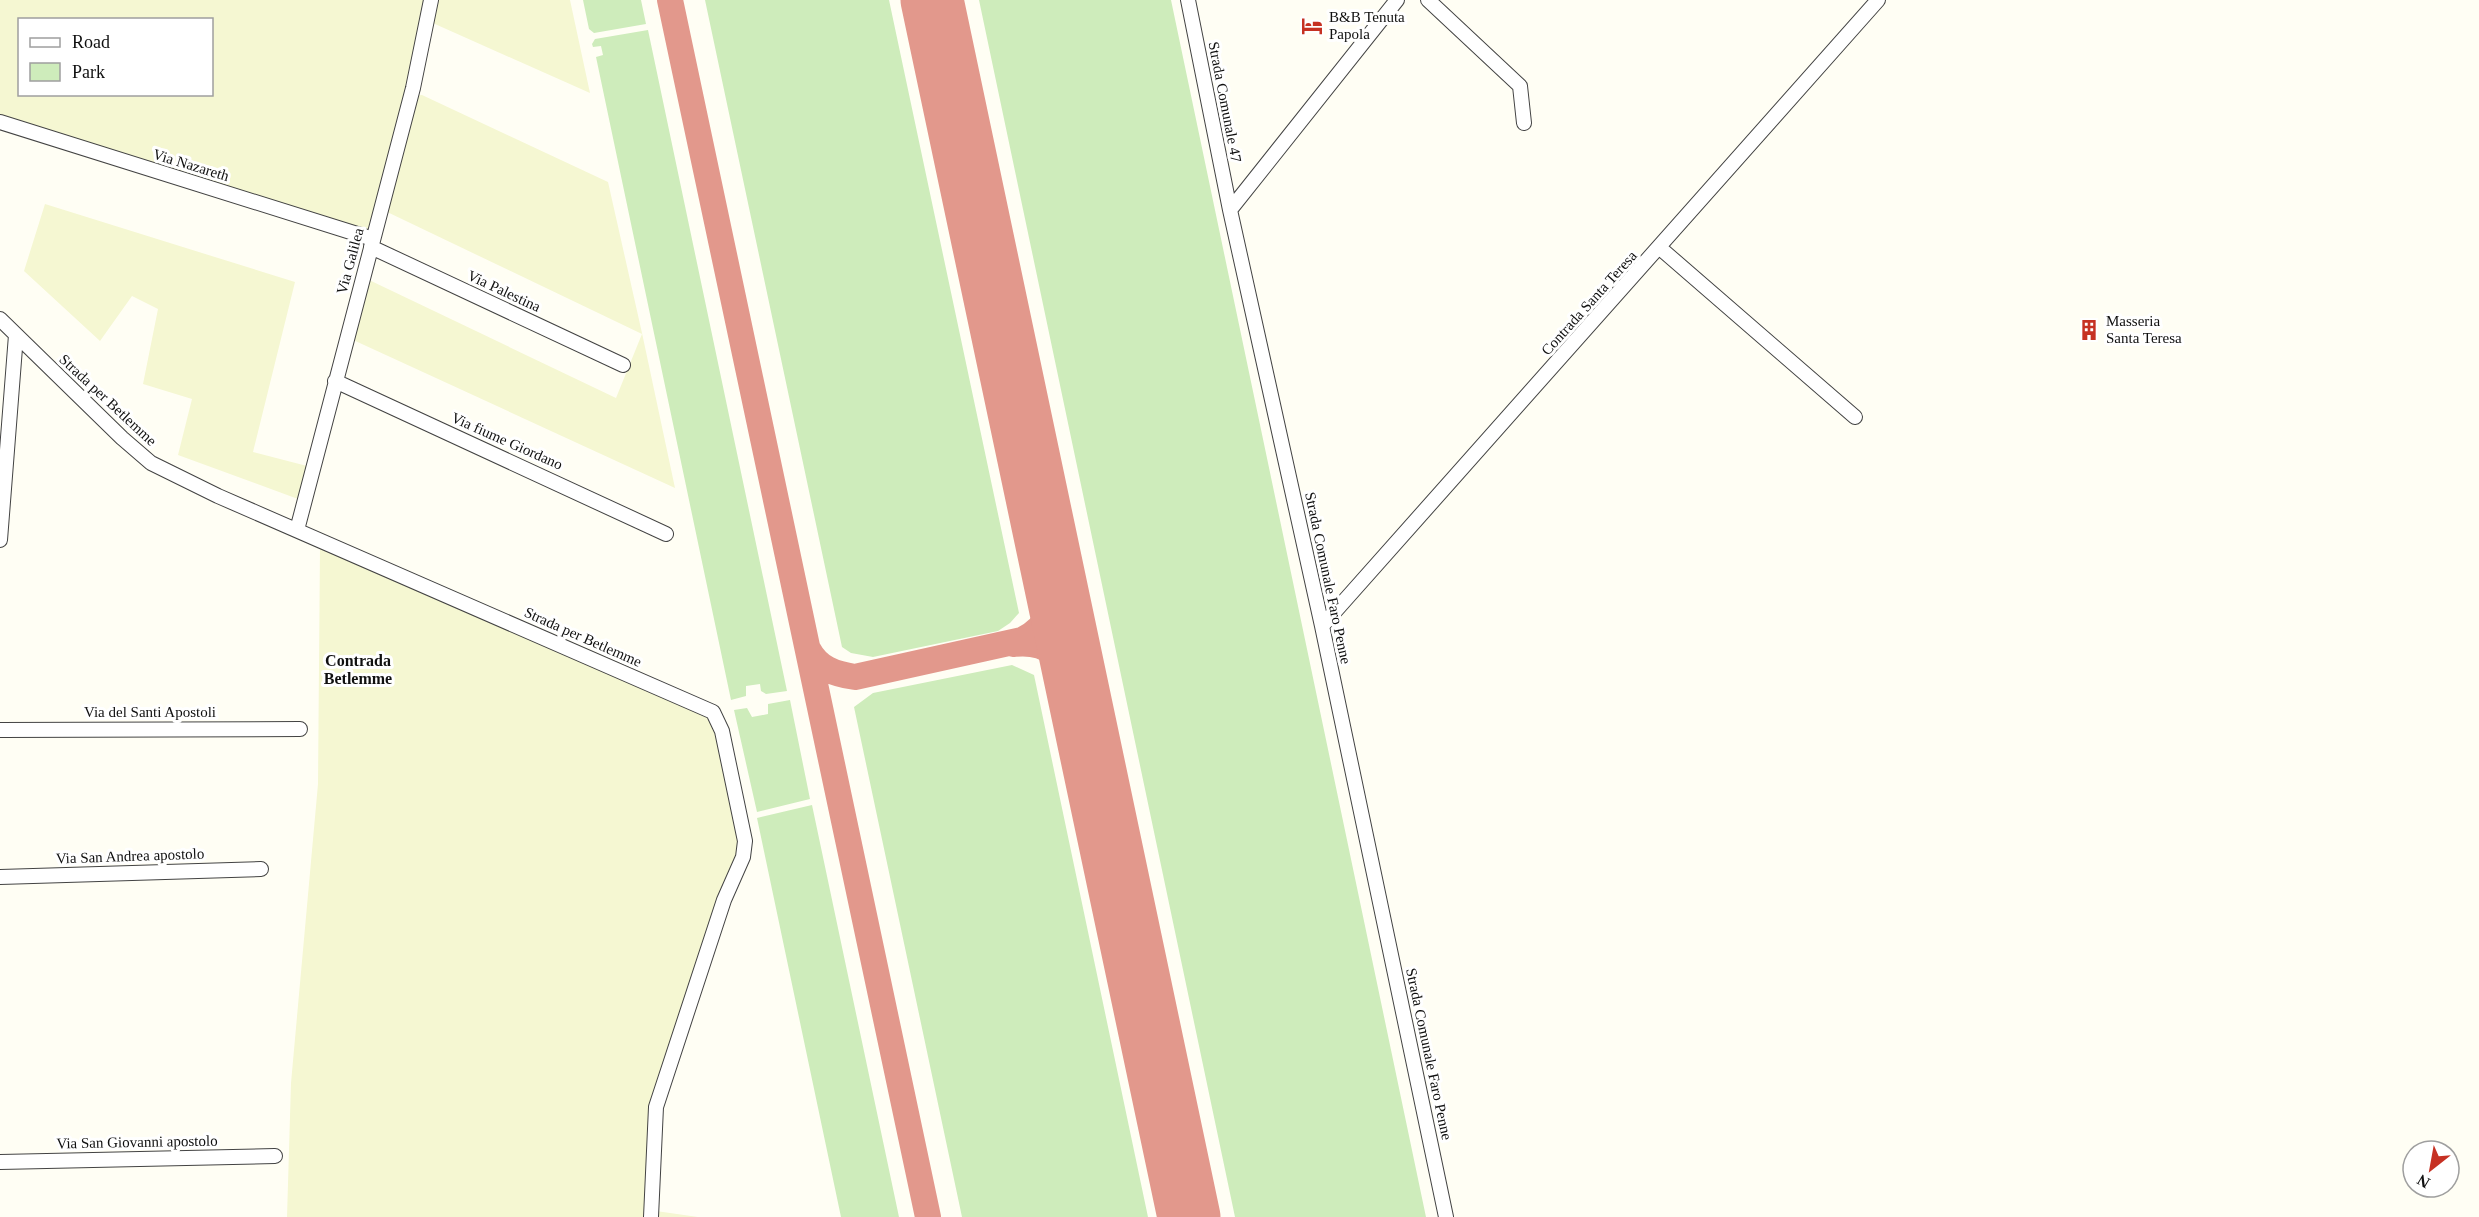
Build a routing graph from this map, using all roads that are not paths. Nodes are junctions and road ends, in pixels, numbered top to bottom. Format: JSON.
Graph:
{"nodes":[{"id":1,"x":431,"y":0,"type":"edge"},
{"id":2,"x":1188,"y":0,"type":"edge"},
{"id":3,"x":1397,"y":0,"type":"edge"},
{"id":4,"x":1428,"y":0,"type":"edge"},
{"id":5,"x":1878,"y":0,"type":"edge"},
{"id":6,"x":0,"y":122,"type":"edge"},
{"id":7,"x":1524,"y":123,"type":"dead end"},
{"id":8,"x":1230,"y":210,"type":"junction"},
{"id":9,"x":372,"y":243,"type":"junction"},
{"id":10,"x":1660,"y":248,"type":"junction"},
{"id":11,"x":0,"y":319,"type":"edge"},
{"id":12,"x":16,"y":335,"type":"junction"},
{"id":13,"x":623,"y":365,"type":"dead end"},
{"id":14,"x":335,"y":381,"type":"junction"},
{"id":15,"x":1855,"y":417,"type":"dead end"},
{"id":16,"x":297,"y":530,"type":"junction"},
{"id":17,"x":666,"y":534,"type":"dead end"},
{"id":18,"x":0,"y":540,"type":"edge"},
{"id":19,"x":1322,"y":626,"type":"junction"},
{"id":20,"x":300,"y":729,"type":"dead end"},
{"id":21,"x":0,"y":730,"type":"edge"},
{"id":22,"x":261,"y":869,"type":"dead end"},
{"id":23,"x":0,"y":877,"type":"edge"},
{"id":24,"x":275,"y":1156,"type":"dead end"},
{"id":25,"x":0,"y":1162,"type":"edge"},
{"id":26,"x":651,"y":1217,"type":"edge"},
{"id":27,"x":1446,"y":1217,"type":"edge"}],
"edges":[{"from":1,"to":9,"type":"street","name":"Via Galilea"},
{"from":2,"to":8,"type":"street","name":"Strada Comunale 47"},
{"from":3,"to":8,"type":"street"},
{"from":4,"to":7,"type":"street"},
{"from":5,"to":10,"type":"street","name":"Contrada Santa Teresa"},
{"from":6,"to":9,"type":"street","name":"Via Nazareth"},
{"from":8,"to":19,"type":"street","name":"Strada Comunale Faro Penne"},
{"from":9,"to":13,"type":"street","name":"Via Palestina"},
{"from":9,"to":14,"type":"street","name":"Via Galilea"},
{"from":10,"to":15,"type":"street"},
{"from":10,"to":19,"type":"street","name":"Contrada Santa Teresa"},
{"from":11,"to":12,"type":"street","name":"Strada per Betlemme"},
{"from":12,"to":16,"type":"street","name":"Strada per Betlemme"},
{"from":12,"to":18,"type":"street"},
{"from":14,"to":16,"type":"street","name":"Via Galilea"},
{"from":14,"to":17,"type":"street","name":"Via fiume Giordano"},
{"from":16,"to":26,"type":"street","name":"Strada per Betlemme"},
{"from":19,"to":27,"type":"street","name":"Strada Comunale Faro Penne"},
{"from":20,"to":21,"type":"street","name":"Via del Santi Apostoli"},
{"from":22,"to":23,"type":"street","name":"Via San Andrea apostolo"},
{"from":24,"to":25,"type":"street","name":"Via San Giovanni apostolo"}]}
